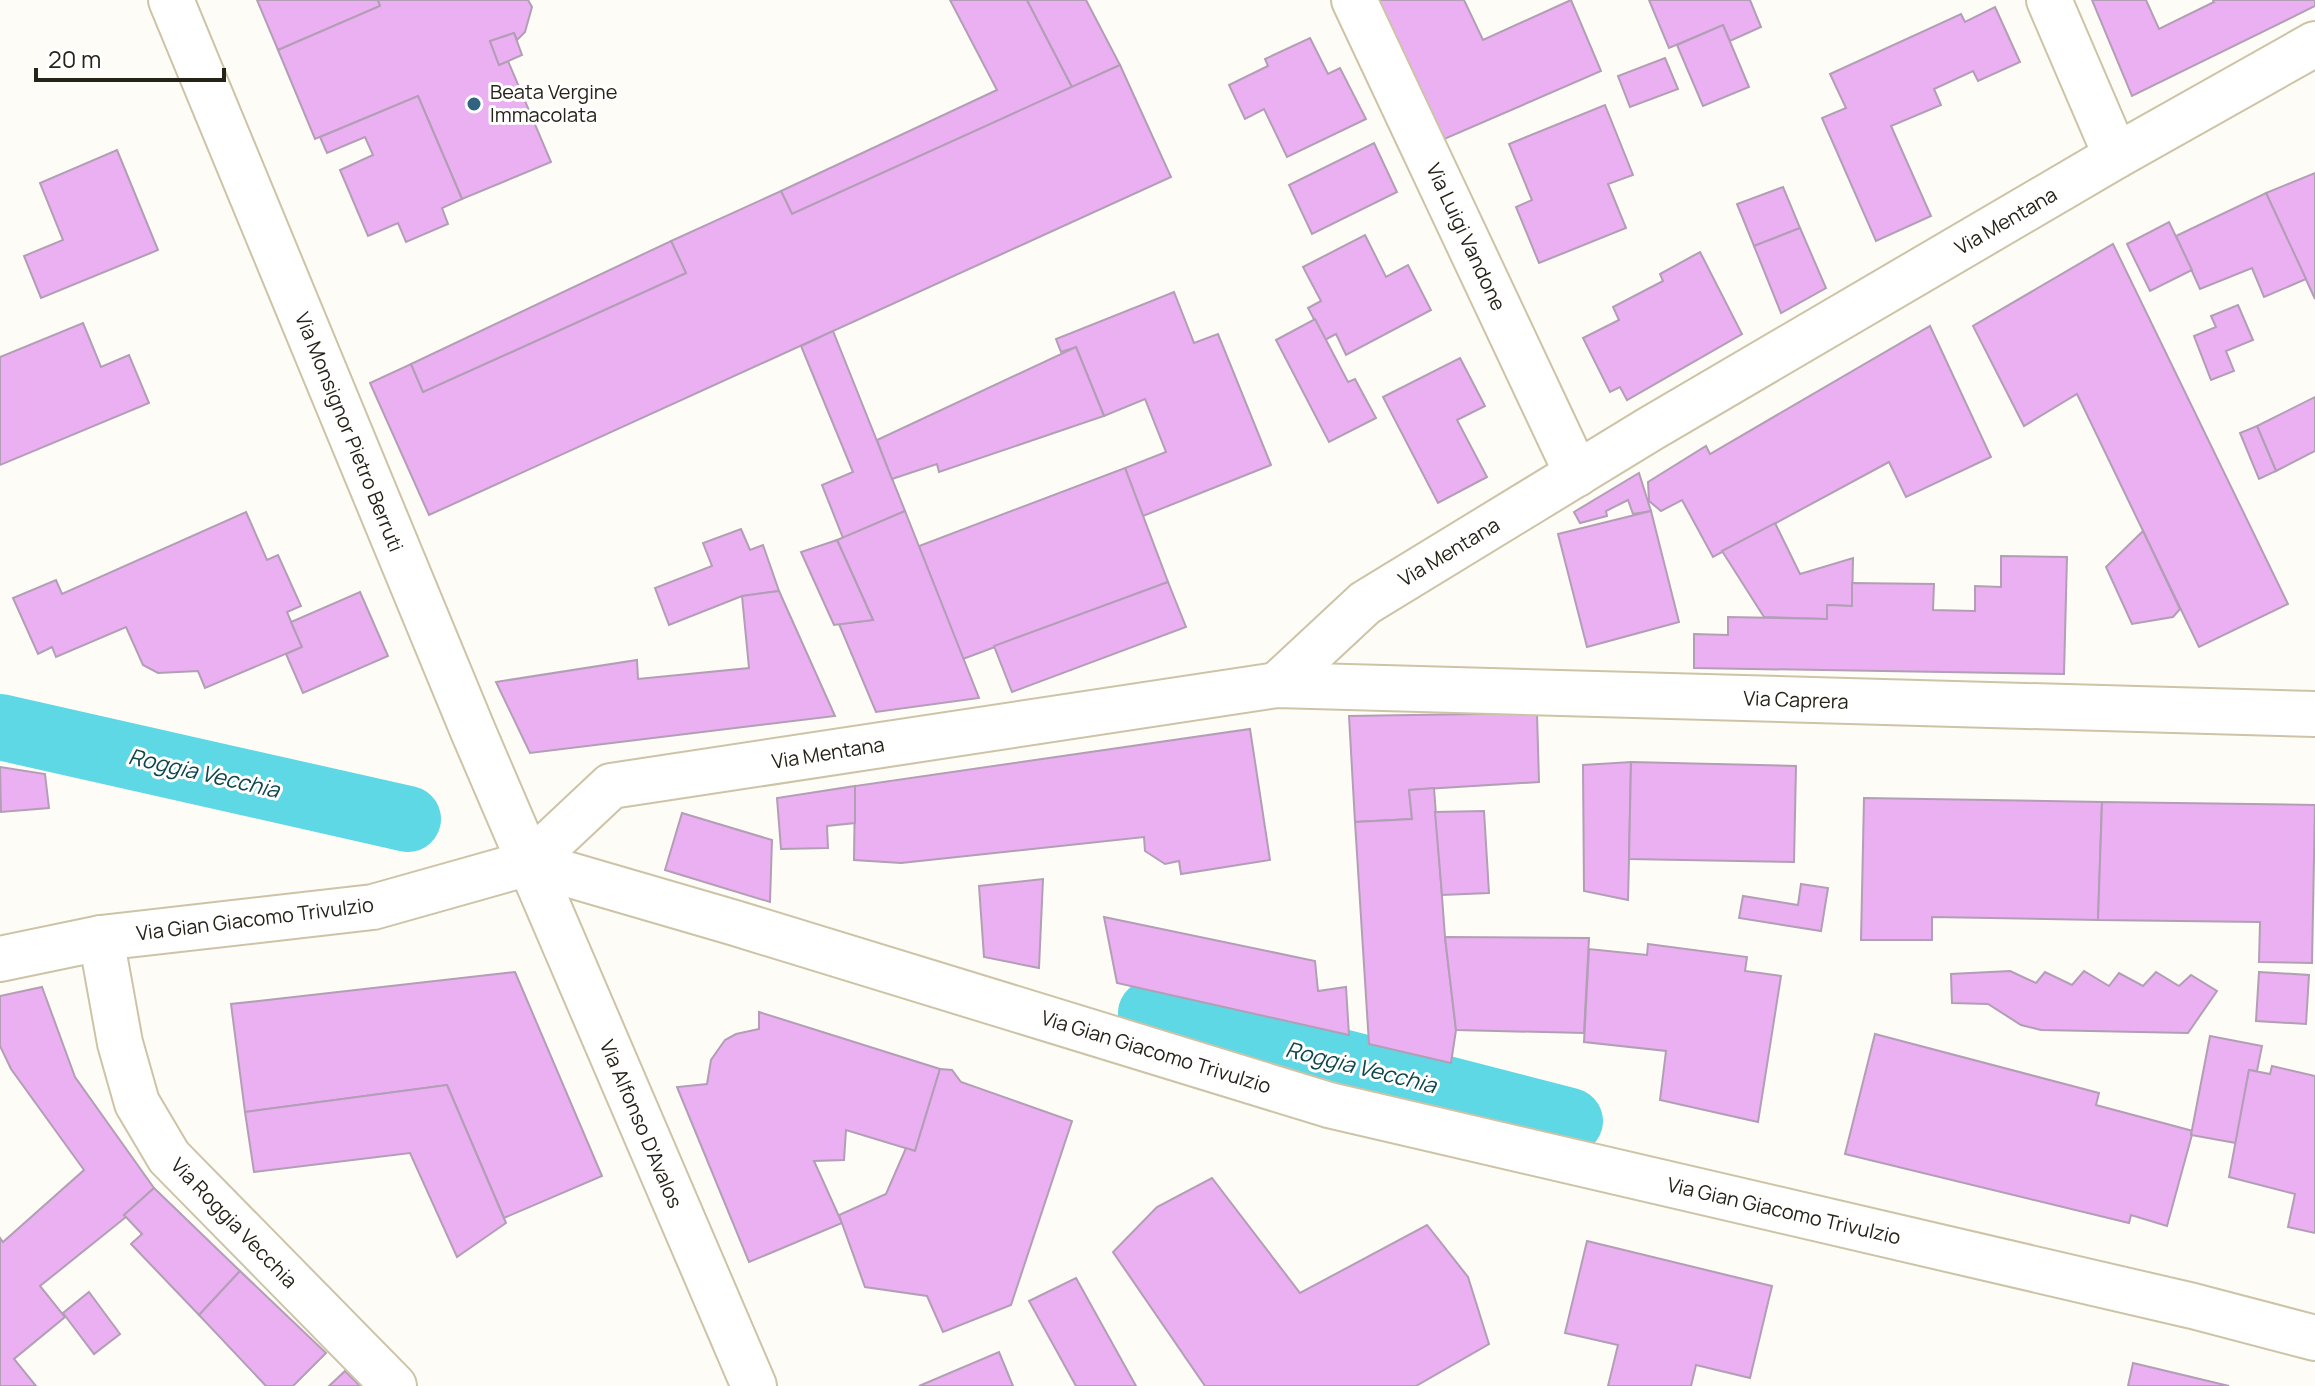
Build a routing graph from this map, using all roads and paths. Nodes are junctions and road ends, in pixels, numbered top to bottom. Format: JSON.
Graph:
{"nodes":[{"id":1,"x":171,"y":0,"type":"edge"},
{"id":2,"x":1354,"y":0,"type":"edge"},
{"id":3,"x":2049,"y":0,"type":"edge"},
{"id":4,"x":2315,"y":44,"type":"edge"},
{"id":5,"x":2116,"y":156,"type":"junction"},
{"id":6,"x":1577,"y":474,"type":"junction"},
{"id":7,"x":1277,"y":685,"type":"junction"},
{"id":8,"x":2315,"y":714,"type":"edge"},
{"id":9,"x":529,"y":863,"type":"junction"},
{"id":10,"x":101,"y":938,"type":"junction"},
{"id":11,"x":0,"y":959,"type":"edge"},
{"id":12,"x":2315,"y":1338,"type":"edge"},
{"id":13,"x":394,"y":1386,"type":"edge"},
{"id":14,"x":754,"y":1386,"type":"edge"}],
"edges":[{"from":1,"to":9,"type":"street","name":"Via Monsignor Pietro Berruti"},
{"from":2,"to":6,"type":"street","name":"Via Luigi Vandone"},
{"from":3,"to":5,"type":"street"},
{"from":4,"to":5,"type":"street","name":"Via Mentana"},
{"from":5,"to":6,"type":"street","name":"Via Mentana"},
{"from":6,"to":7,"type":"street","name":"Via Mentana"},
{"from":7,"to":8,"type":"street","name":"Via Caprera"},
{"from":7,"to":9,"type":"street","name":"Via Mentana"},
{"from":9,"to":10,"type":"street","name":"Via Gian Giacomo Trivulzio"},
{"from":9,"to":12,"type":"street","name":"Via Gian Giacomo Trivulzio"},
{"from":9,"to":14,"type":"street","name":"Via Alfonso D'Avalos"},
{"from":10,"to":11,"type":"street","name":"Via Gian Giacomo Trivulzio"},
{"from":10,"to":13,"type":"street","name":"Via Roggia Vecchia"}]}
